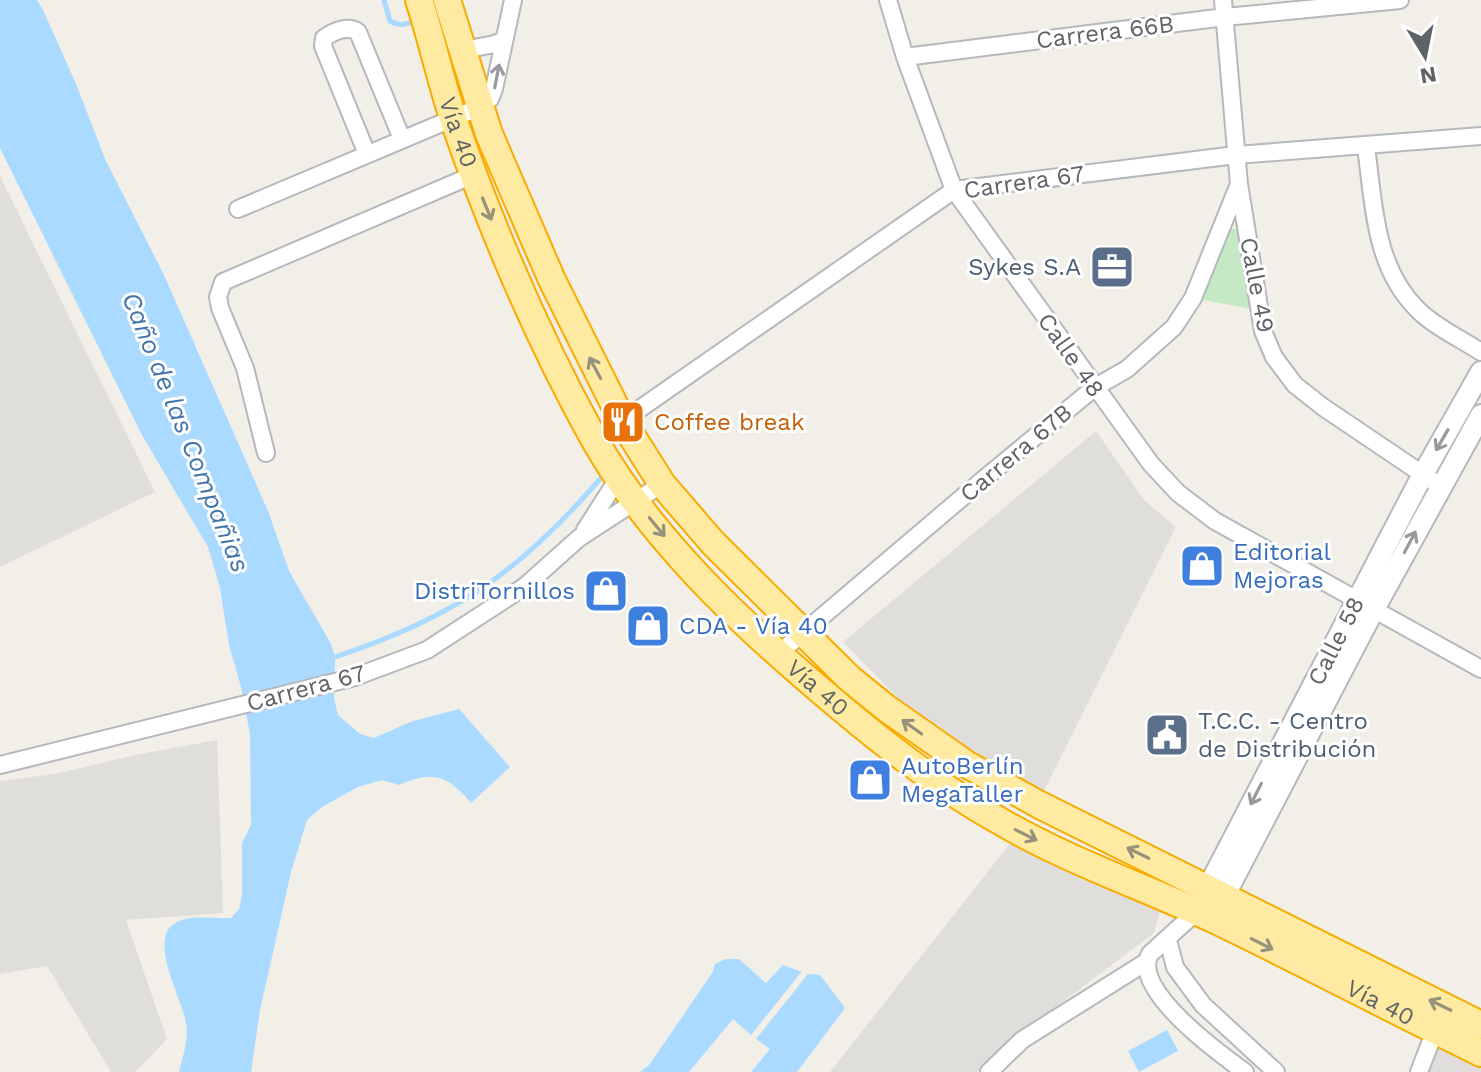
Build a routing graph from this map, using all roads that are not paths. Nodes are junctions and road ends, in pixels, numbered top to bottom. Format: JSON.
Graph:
{"nodes":[{"id":1,"x":419,"y":0,"type":"edge"},
{"id":2,"x":447,"y":0,"type":"edge"},
{"id":3,"x":513,"y":0,"type":"edge"},
{"id":4,"x":888,"y":0,"type":"edge"},
{"id":5,"x":1400,"y":0,"type":"edge"},
{"id":6,"x":1224,"y":8,"type":"edge"},
{"id":7,"x":504,"y":40,"type":"junction"},
{"id":8,"x":462,"y":48,"type":"junction"},
{"id":9,"x":905,"y":57,"type":"junction"},
{"id":10,"x":480,"y":107,"type":"junction"},
{"id":11,"x":453,"y":118,"type":"junction"},
{"id":12,"x":1481,"y":136,"type":"edge"},
{"id":13,"x":402,"y":139,"type":"junction"},
{"id":14,"x":1366,"y":147,"type":"junction"},
{"id":15,"x":367,"y":154,"type":"junction"},
{"id":16,"x":1236,"y":155,"type":"junction"},
{"id":17,"x":473,"y":175,"type":"junction"},
{"id":18,"x":1239,"y":184,"type":"junction"},
{"id":19,"x":954,"y":190,"type":"junction"},
{"id":20,"x":238,"y":209,"type":"dead end"},
{"id":21,"x":1481,"y":352,"type":"edge"},
{"id":22,"x":1481,"y":372,"type":"edge"},
{"id":23,"x":1094,"y":388,"type":"junction"},
{"id":24,"x":1481,"y":415,"type":"edge"},
{"id":25,"x":623,"y":422,"type":"junction"},
{"id":26,"x":595,"y":440,"type":"junction"},
{"id":27,"x":266,"y":453,"type":"dead end"},
{"id":28,"x":1422,"y":476,"type":"junction"},
{"id":29,"x":619,"y":477,"type":"junction"},
{"id":30,"x":662,"y":484,"type":"junction"},
{"id":31,"x":1440,"y":486,"type":"junction"},
{"id":32,"x":635,"y":501,"type":"junction"},
{"id":33,"x":579,"y":538,"type":"junction"},
{"id":34,"x":1365,"y":606,"type":"junction"},
{"id":35,"x":802,"y":633,"type":"junction"},
{"id":36,"x":778,"y":654,"type":"junction"},
{"id":37,"x":1481,"y":669,"type":"edge"},
{"id":38,"x":0,"y":765,"type":"edge"},
{"id":39,"x":1210,"y":904,"type":"junction"},
{"id":40,"x":1168,"y":940,"type":"junction"},
{"id":41,"x":1146,"y":962,"type":"junction"},
{"id":42,"x":1481,"y":1025,"type":"edge"},
{"id":43,"x":1435,"y":1031,"type":"junction"},
{"id":44,"x":1481,"y":1053,"type":"edge"},
{"id":45,"x":989,"y":1072,"type":"edge"},
{"id":46,"x":1245,"y":1072,"type":"edge"},
{"id":47,"x":1276,"y":1072,"type":"edge"},
{"id":48,"x":1419,"y":1072,"type":"edge"}],
"edges":[{"from":1,"to":11,"type":"highway","name":"Vía 40"},
{"from":2,"to":8,"type":"highway","name":"Vía 40"},
{"from":3,"to":7,"type":"street"},
{"from":4,"to":9,"type":"street","name":"Calle 48"},
{"from":5,"to":6,"type":"street","name":"Carrera 66B"},
{"from":6,"to":9,"type":"street","name":"Carrera 66B"},
{"from":6,"to":16,"type":"street","name":"Calle 49"},
{"from":7,"to":8,"type":"street"},
{"from":10,"to":7,"type":"street","one_way":true},
{"from":8,"to":10,"type":"highway","name":"Vía 40"},
{"from":9,"to":19,"type":"street","name":"Calle 48"},
{"from":10,"to":11,"type":"street"},
{"from":25,"to":10,"type":"highway","name":"Vía 40","one_way":true},
{"from":11,"to":13,"type":"street"},
{"from":11,"to":17,"type":"highway","name":"Vía 40"},
{"from":12,"to":14,"type":"street","name":"Carrera 67"},
{"from":13,"to":15,"type":"street"},
{"from":13,"to":15,"type":"street"},
{"from":14,"to":16,"type":"street","name":"Carrera 67"},
{"from":14,"to":21,"type":"street"},
{"from":15,"to":20,"type":"street"},
{"from":16,"to":18,"type":"street","name":"Calle 49"},
{"from":16,"to":19,"type":"street","name":"Carrera 67"},
{"from":17,"to":26,"type":"highway","name":"Vía 40","one_way":true},
{"from":17,"to":27,"type":"street"},
{"from":18,"to":23,"type":"street","name":"Carrera 67B"},
{"from":18,"to":28,"type":"street","name":"Calle 49"},
{"from":19,"to":23,"type":"street","name":"Calle 48"},
{"from":19,"to":25,"type":"street","name":"Carrera 67"},
{"from":22,"to":28,"type":"street","name":"Calle 58","one_way":true},
{"from":23,"to":34,"type":"street","name":"Calle 48"},
{"from":23,"to":35,"type":"street","name":"Carrera 67B"},
{"from":24,"to":31,"type":"street","name":"Calle 58"},
{"from":25,"to":26,"type":"street","name":"Carrera 67"},
{"from":25,"to":30,"type":"highway","name":"Vía 40"},
{"from":26,"to":29,"type":"highway","name":"Vía 40"},
{"from":28,"to":31,"type":"street","name":"Calle 49"},
{"from":28,"to":34,"type":"street","name":"Calle 58"},
{"from":29,"to":32,"type":"highway","name":"Vía 40"},
{"from":29,"to":33,"type":"street","name":"Carrera 67"},
{"from":30,"to":32,"type":"street","name":"Carrera 67"},
{"from":30,"to":35,"type":"highway","name":"Vía 40"},
{"from":34,"to":31,"type":"street","name":"Calle 58","one_way":true},
{"from":32,"to":33,"type":"street","name":"Carrera 67"},
{"from":32,"to":36,"type":"highway","name":"Vía 40","one_way":true},
{"from":33,"to":38,"type":"street","name":"Carrera 67"},
{"from":34,"to":37,"type":"street","name":"Calle 48"},
{"from":34,"to":39,"type":"street","name":"Calle 58"},
{"from":35,"to":36,"type":"street","name":"Carrera 67B"},
{"from":39,"to":35,"type":"highway","name":"Vía 40","one_way":true},
{"from":36,"to":39,"type":"highway","name":"Vía 40","one_way":true},
{"from":39,"to":40,"type":"street"},
{"from":42,"to":39,"type":"highway","name":"Vía 40","one_way":true},
{"from":39,"to":43,"type":"highway","name":"Vía 40","one_way":true},
{"from":40,"to":41,"type":"street"},
{"from":40,"to":47,"type":"street"},
{"from":41,"to":45,"type":"street"},
{"from":41,"to":46,"type":"street"},
{"from":43,"to":44,"type":"highway","name":"Vía 40"},
{"from":43,"to":48,"type":"street"}]}
